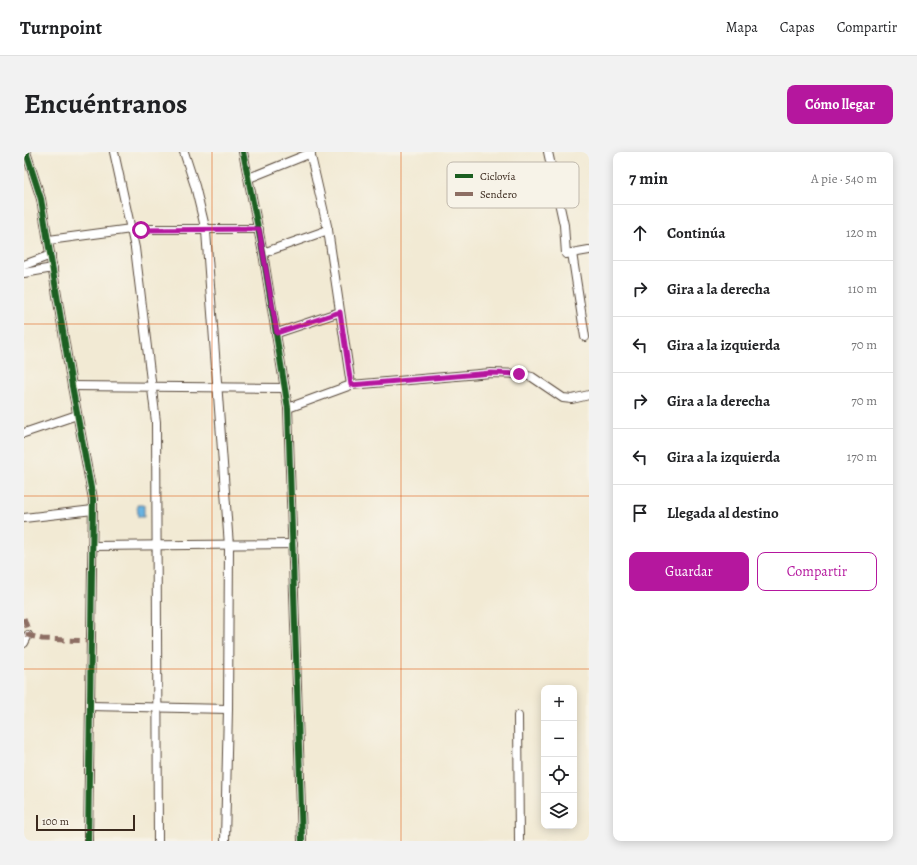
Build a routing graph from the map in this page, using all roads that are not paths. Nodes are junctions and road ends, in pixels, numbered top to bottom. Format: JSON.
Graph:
{"nodes":[{"id":1,"x":26,"y":152,"type":"edge"},
{"id":2,"x":114,"y":152,"type":"edge"},
{"id":3,"x":184,"y":152,"type":"edge"},
{"id":4,"x":244,"y":152,"type":"edge"},
{"id":5,"x":548,"y":152,"type":"edge"},
{"id":6,"x":310,"y":153,"type":"edge"},
{"id":7,"x":550,"y":162,"type":"edge"},
{"id":8,"x":249,"y":178,"type":"junction"},
{"id":9,"x":560,"y":208,"type":"edge"},
{"id":10,"x":132,"y":229,"type":"junction"},
{"id":11,"x":259,"y":229,"type":"junction"},
{"id":12,"x":328,"y":230,"type":"junction"},
{"id":13,"x":206,"y":231,"type":"junction"},
{"id":14,"x":49,"y":240,"type":"junction"},
{"id":15,"x":589,"y":250,"type":"edge"},
{"id":16,"x":263,"y":253,"type":"junction"},
{"id":17,"x":572,"y":253,"type":"junction"},
{"id":18,"x":51,"y":256,"type":"junction"},
{"id":19,"x":24,"y":265,"type":"edge"},
{"id":20,"x":53,"y":268,"type":"junction"},
{"id":21,"x":24,"y":273,"type":"edge"},
{"id":22,"x":340,"y":312,"type":"junction"},
{"id":23,"x":277,"y":333,"type":"junction"},
{"id":24,"x":585,"y":337,"type":"dead end"},
{"id":25,"x":351,"y":385,"type":"junction"},
{"id":26,"x":72,"y":386,"type":"junction"},
{"id":27,"x":151,"y":387,"type":"junction"},
{"id":28,"x":218,"y":388,"type":"junction"},
{"id":29,"x":285,"y":388,"type":"junction"},
{"id":30,"x":589,"y":395,"type":"edge"},
{"id":31,"x":288,"y":408,"type":"junction"},
{"id":32,"x":78,"y":415,"type":"junction"},
{"id":33,"x":24,"y":433,"type":"edge"},
{"id":34,"x":93,"y":510,"type":"junction"},
{"id":35,"x":24,"y":518,"type":"edge"},
{"id":36,"x":293,"y":544,"type":"junction"},
{"id":37,"x":156,"y":545,"type":"junction"},
{"id":38,"x":92,"y":546,"type":"junction"},
{"id":39,"x":229,"y":546,"type":"junction"},
{"id":40,"x":28,"y":635,"type":"dead end"},
{"id":41,"x":24,"y":643,"type":"edge"},
{"id":42,"x":90,"y":706,"type":"junction"},
{"id":43,"x":157,"y":708,"type":"junction"},
{"id":44,"x":228,"y":710,"type":"junction"},
{"id":45,"x":518,"y":716,"type":"dead end"},
{"id":46,"x":88,"y":841,"type":"edge"},
{"id":47,"x":158,"y":841,"type":"edge"},
{"id":48,"x":225,"y":841,"type":"edge"},
{"id":49,"x":302,"y":841,"type":"edge"},
{"id":50,"x":519,"y":841,"type":"edge"}],
"edges":[{"from":1,"to":14,"type":"street"},
{"from":2,"to":10,"type":"street"},
{"from":3,"to":13,"type":"street"},
{"from":4,"to":8,"type":"street"},
{"from":5,"to":7,"type":"street"},
{"from":6,"to":8,"type":"street"},
{"from":6,"to":12,"type":"street"},
{"from":8,"to":11,"type":"street"},
{"from":9,"to":17,"type":"street"},
{"from":10,"to":13,"type":"street"},
{"from":10,"to":14,"type":"street"},
{"from":10,"to":27,"type":"street"},
{"from":11,"to":13,"type":"street"},
{"from":11,"to":16,"type":"street"},
{"from":12,"to":16,"type":"street"},
{"from":12,"to":22,"type":"street"},
{"from":13,"to":28,"type":"street"},
{"from":14,"to":18,"type":"street"},
{"from":15,"to":17,"type":"street"},
{"from":16,"to":23,"type":"street"},
{"from":17,"to":24,"type":"street"},
{"from":18,"to":19,"type":"street"},
{"from":18,"to":20,"type":"street"},
{"from":20,"to":21,"type":"street"},
{"from":20,"to":26,"type":"street"},
{"from":22,"to":23,"type":"street"},
{"from":22,"to":25,"type":"street"},
{"from":23,"to":29,"type":"street"},
{"from":25,"to":30,"type":"street"},
{"from":25,"to":31,"type":"street"},
{"from":26,"to":27,"type":"street"},
{"from":26,"to":32,"type":"street"},
{"from":27,"to":28,"type":"street"},
{"from":27,"to":37,"type":"street"},
{"from":28,"to":29,"type":"street"},
{"from":28,"to":39,"type":"street"},
{"from":29,"to":31,"type":"street"},
{"from":31,"to":36,"type":"street"},
{"from":32,"to":33,"type":"street"},
{"from":32,"to":34,"type":"street"},
{"from":34,"to":35,"type":"street"},
{"from":34,"to":38,"type":"street"},
{"from":36,"to":39,"type":"street"},
{"from":36,"to":49,"type":"street"},
{"from":37,"to":38,"type":"street"},
{"from":37,"to":39,"type":"street"},
{"from":37,"to":43,"type":"street"},
{"from":38,"to":42,"type":"street"},
{"from":39,"to":44,"type":"street"},
{"from":40,"to":41,"type":"street"},
{"from":42,"to":43,"type":"street"},
{"from":42,"to":46,"type":"street"},
{"from":43,"to":44,"type":"street"},
{"from":43,"to":47,"type":"street"},
{"from":44,"to":48,"type":"street"},
{"from":45,"to":50,"type":"street"}]}
